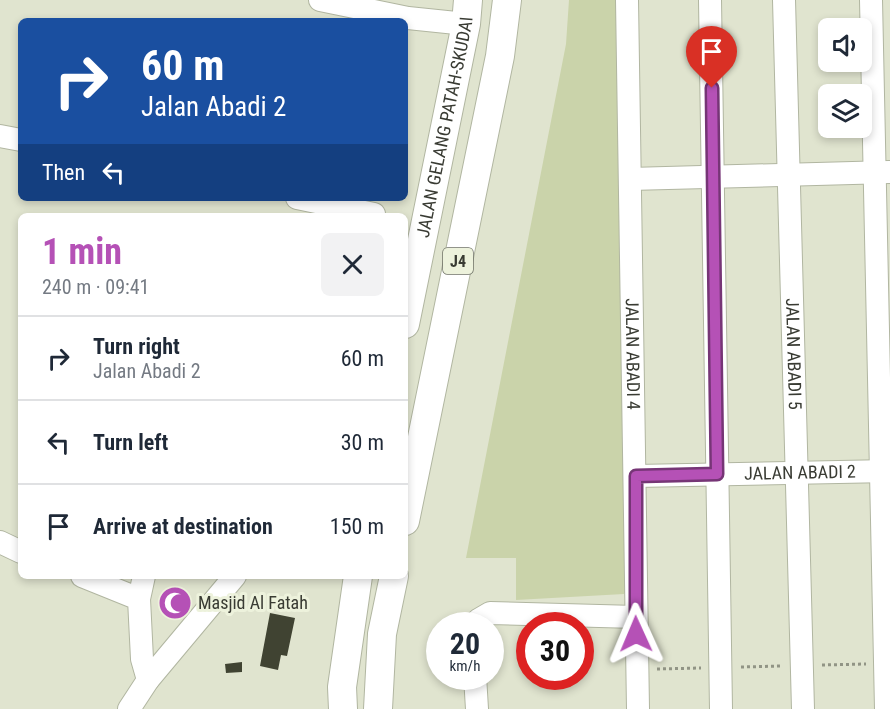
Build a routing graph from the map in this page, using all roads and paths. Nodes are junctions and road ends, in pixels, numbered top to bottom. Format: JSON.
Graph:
{"nodes":[{"id":1,"x":320,"y":0,"type":"edge"},
{"id":2,"x":507,"y":0,"type":"edge"},
{"id":3,"x":627,"y":0,"type":"edge"},
{"id":4,"x":711,"y":0,"type":"edge"},
{"id":5,"x":784,"y":0,"type":"edge"},
{"id":6,"x":871,"y":0,"type":"edge"},
{"id":7,"x":467,"y":12,"type":"edge"},
{"id":8,"x":376,"y":18,"type":"edge"},
{"id":9,"x":408,"y":28,"type":"edge"},
{"id":10,"x":0,"y":136,"type":"edge"},
{"id":11,"x":18,"y":139,"type":"edge"},
{"id":12,"x":882,"y":172,"type":"edge"},
{"id":13,"x":788,"y":175,"type":"junction"},
{"id":14,"x":713,"y":177,"type":"junction"},
{"id":15,"x":630,"y":179,"type":"junction"},
{"id":16,"x":318,"y":201,"type":"edge"},
{"id":17,"x":375,"y":209,"type":"edge"},
{"id":18,"x":408,"y":309,"type":"edge"},
{"id":19,"x":885,"y":471,"type":"edge"},
{"id":20,"x":717,"y":474,"type":"junction"},
{"id":21,"x":796,"y":474,"type":"junction"},
{"id":22,"x":636,"y":476,"type":"junction"},
{"id":23,"x":408,"y":506,"type":"edge"},
{"id":24,"x":0,"y":542,"type":"edge"},
{"id":25,"x":18,"y":551,"type":"edge"},
{"id":26,"x":89,"y":579,"type":"edge"},
{"id":27,"x":143,"y":579,"type":"edge"},
{"id":28,"x":232,"y":579,"type":"edge"},
{"id":29,"x":358,"y":579,"type":"edge"},
{"id":30,"x":393,"y":579,"type":"edge"},
{"id":31,"x":139,"y":599,"type":"junction"},
{"id":32,"x":504,"y":613,"type":"edge"},
{"id":33,"x":636,"y":616,"type":"junction"},
{"id":34,"x":885,"y":663,"type":"junction"},
{"id":35,"x":802,"y":665,"type":"junction"},
{"id":36,"x":720,"y":667,"type":"junction"},
{"id":37,"x":637,"y":669,"type":"junction"},
{"id":38,"x":148,"y":680,"type":"junction"},
{"id":39,"x":476,"y":690,"type":"edge"},
{"id":40,"x":129,"y":709,"type":"edge"},
{"id":41,"x":342,"y":709,"type":"edge"},
{"id":42,"x":378,"y":709,"type":"edge"},
{"id":43,"x":477,"y":709,"type":"edge"},
{"id":44,"x":638,"y":709,"type":"edge"},
{"id":45,"x":721,"y":709,"type":"edge"},
{"id":46,"x":803,"y":709,"type":"edge"},
{"id":47,"x":886,"y":709,"type":"edge"}],
"edges":[{"from":1,"to":8,"type":"street"},
{"from":2,"to":23,"type":"main road","number":"J4"},
{"from":3,"to":15,"type":"street","name":"JALAN ABADI 4"},
{"from":4,"to":14,"type":"street"},
{"from":5,"to":13,"type":"street","name":"JALAN ABADI 5"},
{"from":6,"to":12,"type":"street"},
{"from":7,"to":9,"type":"street"},
{"from":7,"to":18,"type":"main road","name":"JALAN GELANG PATAH-SKUDAI","number":"J4"},
{"from":10,"to":11,"type":"street"},
{"from":12,"to":13,"type":"street"},
{"from":12,"to":19,"type":"street"},
{"from":13,"to":14,"type":"street"},
{"from":13,"to":21,"type":"street","name":"JALAN ABADI 5"},
{"from":14,"to":15,"type":"street"},
{"from":14,"to":20,"type":"street"},
{"from":15,"to":22,"type":"street","name":"JALAN ABADI 4"},
{"from":16,"to":17,"type":"street"},
{"from":19,"to":21,"type":"street","name":"JALAN ABADI 2"},
{"from":19,"to":34,"type":"street"},
{"from":20,"to":21,"type":"street","name":"JALAN ABADI 2"},
{"from":20,"to":22,"type":"street","name":"JALAN ABADI 2"},
{"from":20,"to":36,"type":"street"},
{"from":21,"to":35,"type":"street","name":"JALAN ABADI 5"},
{"from":22,"to":33,"type":"street","name":"JALAN ABADI 4"},
{"from":24,"to":25,"type":"street"},
{"from":26,"to":31,"type":"street"},
{"from":27,"to":31,"type":"street"},
{"from":28,"to":38,"type":"street"},
{"from":29,"to":41,"type":"main road"},
{"from":30,"to":42,"type":"main road"},
{"from":31,"to":38,"type":"street"},
{"from":32,"to":33,"type":"street"},
{"from":33,"to":37,"type":"street","name":"JALAN ABADI 4"},
{"from":34,"to":35,"type":"path"},
{"from":34,"to":47,"type":"street"},
{"from":35,"to":36,"type":"path"},
{"from":35,"to":46,"type":"street","name":"JALAN ABADI 5"},
{"from":36,"to":37,"type":"path"},
{"from":36,"to":45,"type":"street"},
{"from":37,"to":44,"type":"street","name":"JALAN ABADI 4"},
{"from":38,"to":40,"type":"street"},
{"from":39,"to":43,"type":"street"}]}
